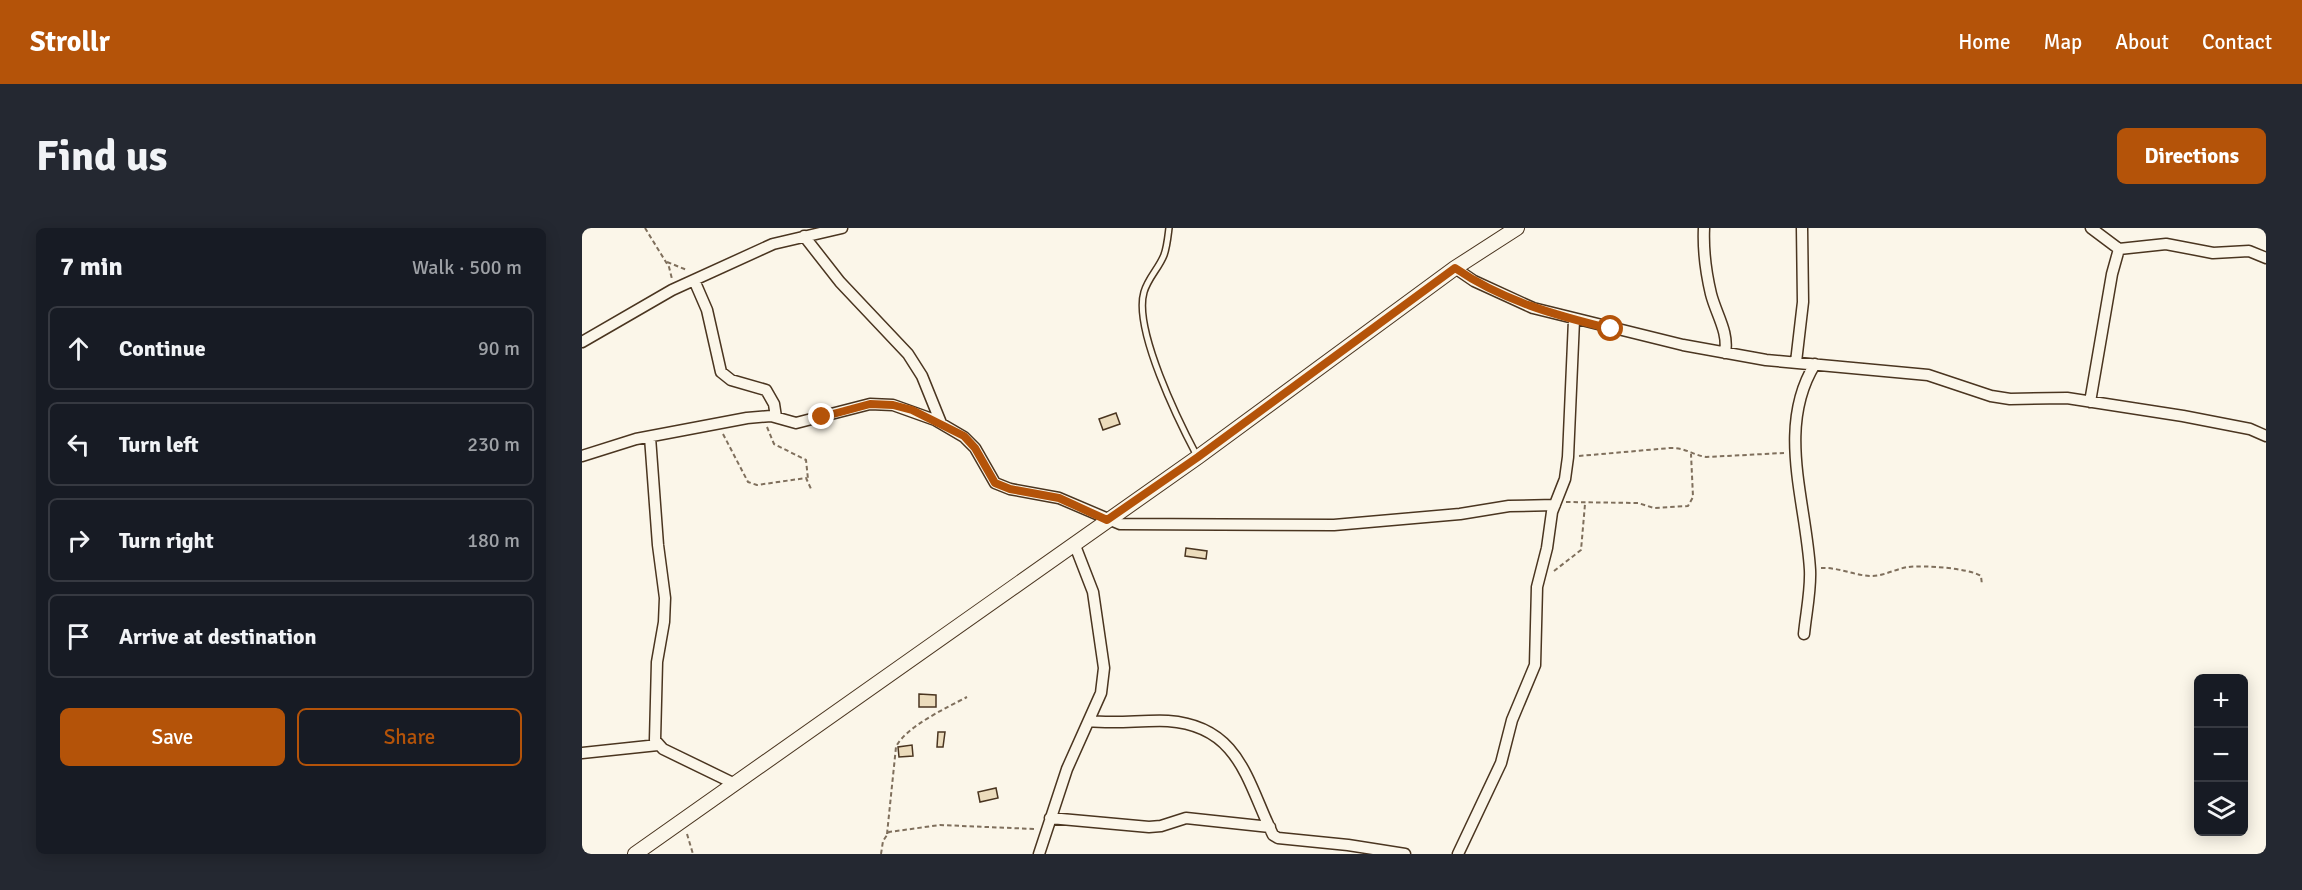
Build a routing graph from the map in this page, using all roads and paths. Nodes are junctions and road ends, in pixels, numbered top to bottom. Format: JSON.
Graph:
{"nodes":[{"id":1,"x":645,"y":228,"type":"edge"},
{"id":2,"x":842,"y":228,"type":"edge"},
{"id":3,"x":1169,"y":228,"type":"edge"},
{"id":4,"x":1516,"y":228,"type":"edge"},
{"id":5,"x":1704,"y":228,"type":"edge"},
{"id":6,"x":1802,"y":228,"type":"edge"},
{"id":7,"x":2091,"y":228,"type":"edge"},
{"id":8,"x":804,"y":236,"type":"junction"},
{"id":9,"x":2119,"y":249,"type":"junction"},
{"id":10,"x":2266,"y":258,"type":"edge"},
{"id":11,"x":665,"y":261,"type":"junction"},
{"id":12,"x":1455,"y":268,"type":"junction"},
{"id":13,"x":699,"y":278,"type":"junction"},
{"id":14,"x":672,"y":290,"type":"junction"},
{"id":15,"x":1574,"y":320,"type":"junction"},
{"id":16,"x":582,"y":342,"type":"edge"},
{"id":17,"x":1725,"y":353,"type":"junction"},
{"id":18,"x":1796,"y":362,"type":"junction"},
{"id":19,"x":1815,"y":364,"type":"junction"},
{"id":20,"x":2090,"y":402,"type":"junction"},
{"id":21,"x":770,"y":417,"type":"junction"},
{"id":22,"x":941,"y":423,"type":"junction"},
{"id":23,"x":717,"y":424,"type":"junction"},
{"id":24,"x":2266,"y":436,"type":"edge"},
{"id":25,"x":650,"y":437,"type":"junction"},
{"id":26,"x":1796,"y":452,"type":"junction"},
{"id":27,"x":1691,"y":453,"type":"junction"},
{"id":28,"x":582,"y":456,"type":"edge"},
{"id":29,"x":1198,"y":457,"type":"junction"},
{"id":30,"x":1568,"y":458,"type":"junction"},
{"id":31,"x":808,"y":479,"type":"junction"},
{"id":32,"x":812,"y":491,"type":"dead end"},
{"id":33,"x":1556,"y":503,"type":"junction"},
{"id":34,"x":1585,"y":503,"type":"junction"},
{"id":35,"x":1107,"y":520,"type":"junction"},
{"id":36,"x":1074,"y":543,"type":"junction"},
{"id":37,"x":1810,"y":569,"type":"junction"},
{"id":38,"x":1538,"y":580,"type":"junction"},
{"id":39,"x":1982,"y":585,"type":"dead end"},
{"id":40,"x":1804,"y":634,"type":"dead end"},
{"id":41,"x":967,"y":697,"type":"dead end"},
{"id":42,"x":1089,"y":721,"type":"junction"},
{"id":43,"x":658,"y":746,"type":"junction"},
{"id":44,"x":582,"y":753,"type":"edge"},
{"id":45,"x":733,"y":783,"type":"junction"},
{"id":46,"x":1050,"y":818,"type":"junction"},
{"id":47,"x":683,"y":820,"type":"junction"},
{"id":48,"x":1270,"y":827,"type":"junction"},
{"id":49,"x":1046,"y":830,"type":"junction"},
{"id":50,"x":887,"y":834,"type":"junction"},
{"id":51,"x":635,"y":854,"type":"edge"},
{"id":52,"x":693,"y":854,"type":"edge"},
{"id":53,"x":881,"y":854,"type":"edge"},
{"id":54,"x":1039,"y":854,"type":"edge"},
{"id":55,"x":1405,"y":854,"type":"edge"},
{"id":56,"x":1458,"y":854,"type":"edge"}],
"edges":[{"from":1,"to":11,"type":"path"},
{"from":2,"to":8,"type":"street"},
{"from":3,"to":29,"type":"lane"},
{"from":4,"to":12,"type":"street"},
{"from":5,"to":17,"type":"street"},
{"from":6,"to":18,"type":"street"},
{"from":7,"to":9,"type":"street"},
{"from":8,"to":13,"type":"street"},
{"from":8,"to":22,"type":"street"},
{"from":9,"to":10,"type":"street"},
{"from":9,"to":20,"type":"street"},
{"from":11,"to":13,"type":"path"},
{"from":11,"to":14,"type":"path"},
{"from":12,"to":15,"type":"street"},
{"from":12,"to":29,"type":"street"},
{"from":13,"to":14,"type":"street"},
{"from":13,"to":21,"type":"street"},
{"from":14,"to":16,"type":"street"},
{"from":15,"to":17,"type":"street"},
{"from":15,"to":30,"type":"street"},
{"from":17,"to":18,"type":"street"},
{"from":18,"to":19,"type":"street"},
{"from":19,"to":20,"type":"street"},
{"from":19,"to":26,"type":"street"},
{"from":20,"to":24,"type":"street"},
{"from":21,"to":22,"type":"street"},
{"from":21,"to":23,"type":"street"},
{"from":21,"to":31,"type":"path"},
{"from":22,"to":35,"type":"street"},
{"from":23,"to":25,"type":"street"},
{"from":23,"to":31,"type":"path"},
{"from":25,"to":28,"type":"street"},
{"from":25,"to":43,"type":"street"},
{"from":26,"to":27,"type":"path"},
{"from":26,"to":37,"type":"street"},
{"from":27,"to":30,"type":"path"},
{"from":27,"to":34,"type":"path"},
{"from":29,"to":35,"type":"street"},
{"from":30,"to":33,"type":"street"},
{"from":31,"to":32,"type":"path"},
{"from":33,"to":34,"type":"path"},
{"from":33,"to":35,"type":"street"},
{"from":33,"to":38,"type":"street"},
{"from":34,"to":38,"type":"path"},
{"from":35,"to":36,"type":"street"},
{"from":36,"to":42,"type":"street"},
{"from":36,"to":45,"type":"street"},
{"from":37,"to":39,"type":"path"},
{"from":37,"to":40,"type":"street"},
{"from":38,"to":56,"type":"street"},
{"from":41,"to":50,"type":"path"},
{"from":42,"to":46,"type":"street"},
{"from":42,"to":48,"type":"street"},
{"from":43,"to":44,"type":"street"},
{"from":43,"to":45,"type":"street"},
{"from":45,"to":47,"type":"street"},
{"from":46,"to":48,"type":"street"},
{"from":46,"to":49,"type":"street"},
{"from":47,"to":51,"type":"street"},
{"from":47,"to":52,"type":"path"},
{"from":48,"to":55,"type":"street"},
{"from":49,"to":50,"type":"path"},
{"from":49,"to":54,"type":"street"},
{"from":50,"to":53,"type":"path"}]}
